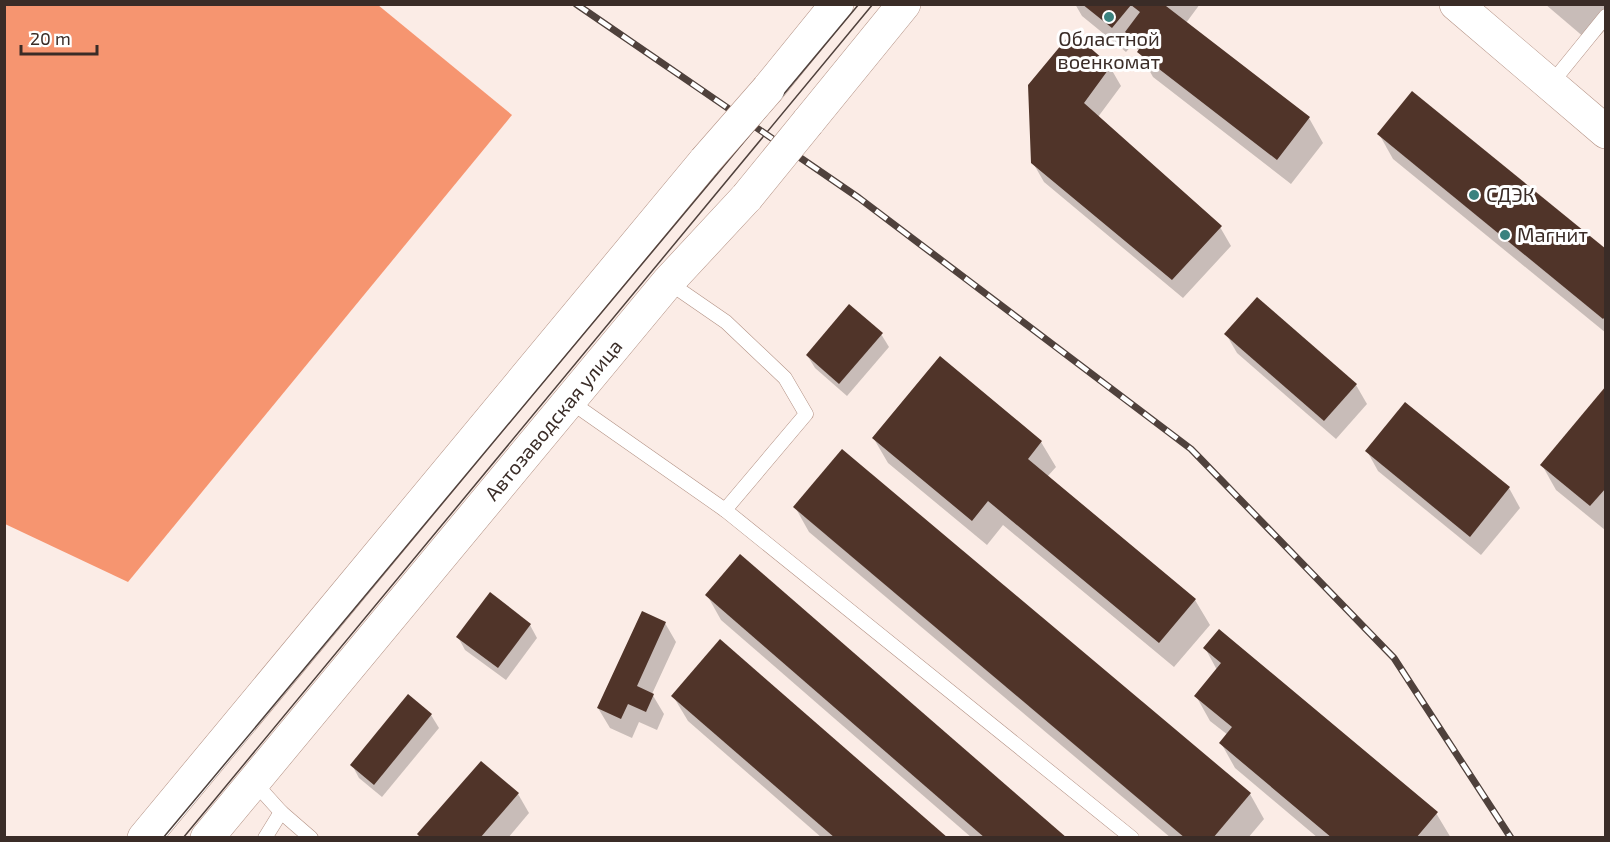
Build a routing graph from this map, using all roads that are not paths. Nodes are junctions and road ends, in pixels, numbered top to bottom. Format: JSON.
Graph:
{"nodes":[{"id":1,"x":837,"y":4,"type":"edge"},
{"id":2,"x":904,"y":4,"type":"edge"},
{"id":3,"x":1456,"y":4,"type":"edge"},
{"id":4,"x":1605,"y":16,"type":"edge"},
{"id":5,"x":1550,"y":85,"type":"junction"},
{"id":6,"x":1605,"y":132,"type":"edge"},
{"id":7,"x":668,"y":282,"type":"junction"},
{"id":8,"x":568,"y":400,"type":"junction"},
{"id":9,"x":725,"y":510,"type":"junction"},
{"id":10,"x":254,"y":782,"type":"junction"},
{"id":11,"x":281,"y":812,"type":"junction"},
{"id":12,"x":216,"y":827,"type":"edge"},
{"id":13,"x":144,"y":837,"type":"edge"},
{"id":14,"x":265,"y":837,"type":"edge"},
{"id":15,"x":311,"y":837,"type":"edge"},
{"id":16,"x":1132,"y":837,"type":"edge"}],
"edges":[{"from":1,"to":13,"type":"main road","bridge":true},
{"from":2,"to":7,"type":"main road","name":"Автозаводская улица","bridge":true},
{"from":3,"to":5,"type":"main road"},
{"from":4,"to":5,"type":"lane"},
{"from":5,"to":6,"type":"main road"},
{"from":7,"to":8,"type":"main road","name":"Автозаводская улица"},
{"from":7,"to":9,"type":"lane"},
{"from":8,"to":9,"type":"lane"},
{"from":8,"to":10,"type":"main road","name":"Автозаводская улица"},
{"from":9,"to":16,"type":"lane"},
{"from":10,"to":11,"type":"lane"},
{"from":10,"to":12,"type":"main road","name":"Автозаводская улица"},
{"from":11,"to":14,"type":"lane"},
{"from":11,"to":15,"type":"lane"}]}
